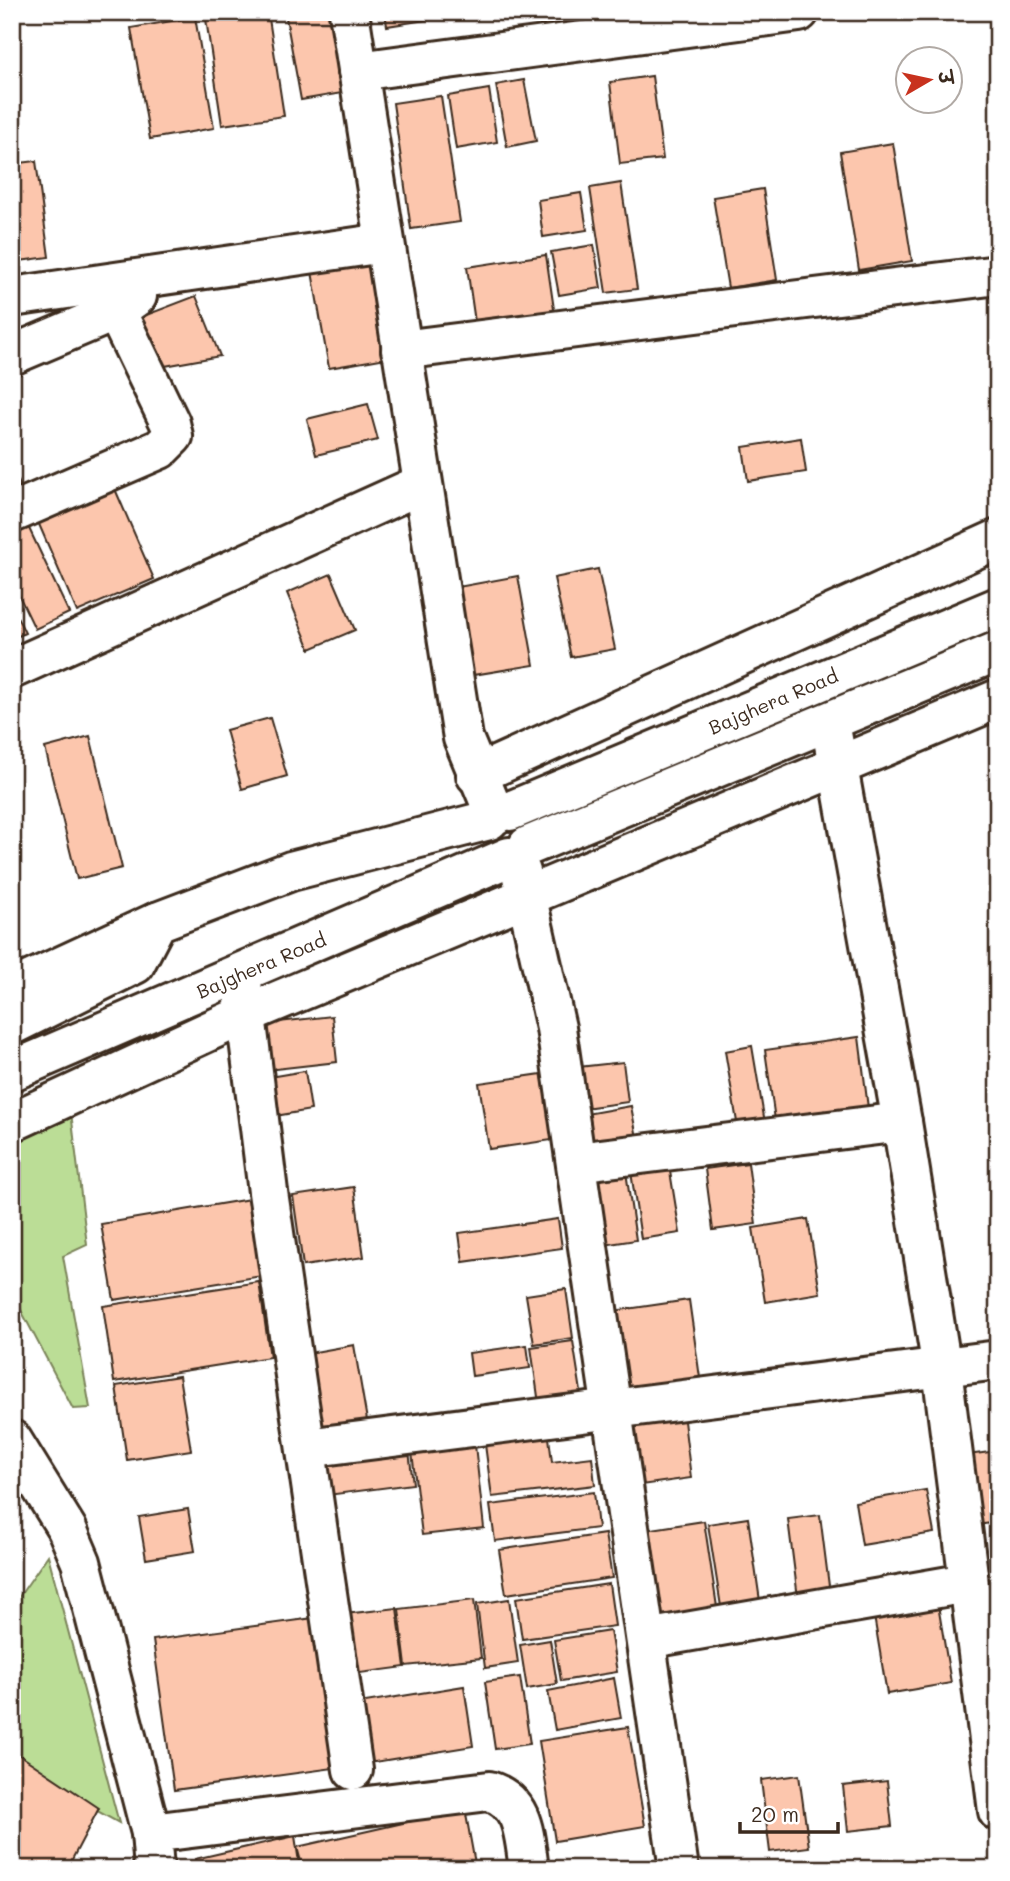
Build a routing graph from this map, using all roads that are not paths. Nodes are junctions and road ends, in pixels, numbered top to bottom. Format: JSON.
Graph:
{"nodes":[{"id":1,"x":349,"y":12,"type":"edge"},
{"id":2,"x":799,"y":12,"type":"edge"},
{"id":3,"x":358,"y":71,"type":"junction"},
{"id":4,"x":384,"y":243,"type":"junction"},
{"id":5,"x":998,"y":275,"type":"edge"},
{"id":6,"x":159,"y":276,"type":"junction"},
{"id":7,"x":12,"y":297,"type":"edge"},
{"id":8,"x":116,"y":311,"type":"junction"},
{"id":9,"x":401,"y":350,"type":"junction"},
{"id":10,"x":12,"y":355,"type":"edge"},
{"id":11,"x":422,"y":484,"type":"junction"},
{"id":12,"x":12,"y":513,"type":"edge"},
{"id":13,"x":998,"y":539,"type":"edge"},
{"id":14,"x":998,"y":607,"type":"edge"},
{"id":15,"x":998,"y":652,"type":"edge"},
{"id":16,"x":12,"y":668,"type":"edge"},
{"id":17,"x":998,"y":699,"type":"edge"},
{"id":18,"x":830,"y":722,"type":"junction"},
{"id":19,"x":837,"y":768,"type":"junction"},
{"id":20,"x":476,"y":775,"type":"junction"},
{"id":21,"x":498,"y":815,"type":"junction"},
{"id":22,"x":518,"y":853,"type":"junction"},
{"id":23,"x":527,"y":896,"type":"junction"},
{"id":24,"x":157,"y":922,"type":"junction"},
{"id":25,"x":241,"y":974,"type":"junction"},
{"id":26,"x":12,"y":989,"type":"edge"},
{"id":27,"x":246,"y":1014,"type":"junction"},
{"id":28,"x":12,"y":1025,"type":"edge"},
{"id":29,"x":12,"y":1071,"type":"edge"},
{"id":30,"x":12,"y":1122,"type":"edge"},
{"id":31,"x":902,"y":1122,"type":"junction"},
{"id":32,"x":576,"y":1161,"type":"junction"},
{"id":33,"x":998,"y":1360,"type":"edge"},
{"id":34,"x":942,"y":1369,"type":"junction"},
{"id":35,"x":611,"y":1410,"type":"junction"},
{"id":36,"x":12,"y":1440,"type":"edge"},
{"id":37,"x":306,"y":1448,"type":"junction"},
{"id":38,"x":967,"y":1583,"type":"junction"},
{"id":39,"x":646,"y":1639,"type":"junction"},
{"id":40,"x":995,"y":1769,"type":"edge"},
{"id":41,"x":353,"y":1770,"type":"dead end"},
{"id":42,"x":998,"y":1811,"type":"edge"},
{"id":43,"x":153,"y":1851,"type":"edge"},
{"id":44,"x":529,"y":1869,"type":"edge"},
{"id":45,"x":679,"y":1869,"type":"edge"}],
"edges":[{"from":1,"to":3,"type":"street"},
{"from":2,"to":3,"type":"street"},
{"from":3,"to":4,"type":"street"},
{"from":4,"to":6,"type":"street"},
{"from":4,"to":9,"type":"street"},
{"from":5,"to":9,"type":"street"},
{"from":6,"to":7,"type":"street"},
{"from":6,"to":8,"type":"street"},
{"from":8,"to":10,"type":"street"},
{"from":8,"to":12,"type":"street"},
{"from":9,"to":11,"type":"street"},
{"from":11,"to":16,"type":"street"},
{"from":11,"to":20,"type":"street"},
{"from":13,"to":20,"type":"street"},
{"from":14,"to":21,"type":"street","name":"Bajghera Road"},
{"from":15,"to":18,"type":"street","name":"Bajghera Road"},
{"from":17,"to":19,"type":"street"},
{"from":18,"to":19,"type":"street"},
{"from":18,"to":22,"type":"street","name":"Bajghera Road"},
{"from":19,"to":23,"type":"street"},
{"from":19,"to":31,"type":"street"},
{"from":20,"to":21,"type":"street"},
{"from":21,"to":22,"type":"street"},
{"from":21,"to":24,"type":"street","name":"Bajghera Road"},
{"from":22,"to":23,"type":"street"},
{"from":22,"to":25,"type":"street","name":"Bajghera Road"},
{"from":23,"to":27,"type":"street"},
{"from":23,"to":32,"type":"street"},
{"from":24,"to":26,"type":"street","name":"Bajghera Road"},
{"from":24,"to":28,"type":"street"},
{"from":25,"to":27,"type":"street"},
{"from":25,"to":29,"type":"street","name":"Bajghera Road"},
{"from":27,"to":30,"type":"street"},
{"from":27,"to":37,"type":"street"},
{"from":31,"to":32,"type":"street"},
{"from":31,"to":34,"type":"street"},
{"from":32,"to":35,"type":"street"},
{"from":33,"to":34,"type":"street"},
{"from":34,"to":35,"type":"street"},
{"from":34,"to":38,"type":"street"},
{"from":35,"to":37,"type":"street"},
{"from":35,"to":39,"type":"street"},
{"from":36,"to":43,"type":"street"},
{"from":37,"to":41,"type":"street"},
{"from":38,"to":39,"type":"street"},
{"from":38,"to":40,"type":"street"},
{"from":39,"to":45,"type":"street"},
{"from":40,"to":42,"type":"street"},
{"from":43,"to":44,"type":"street"}]}
